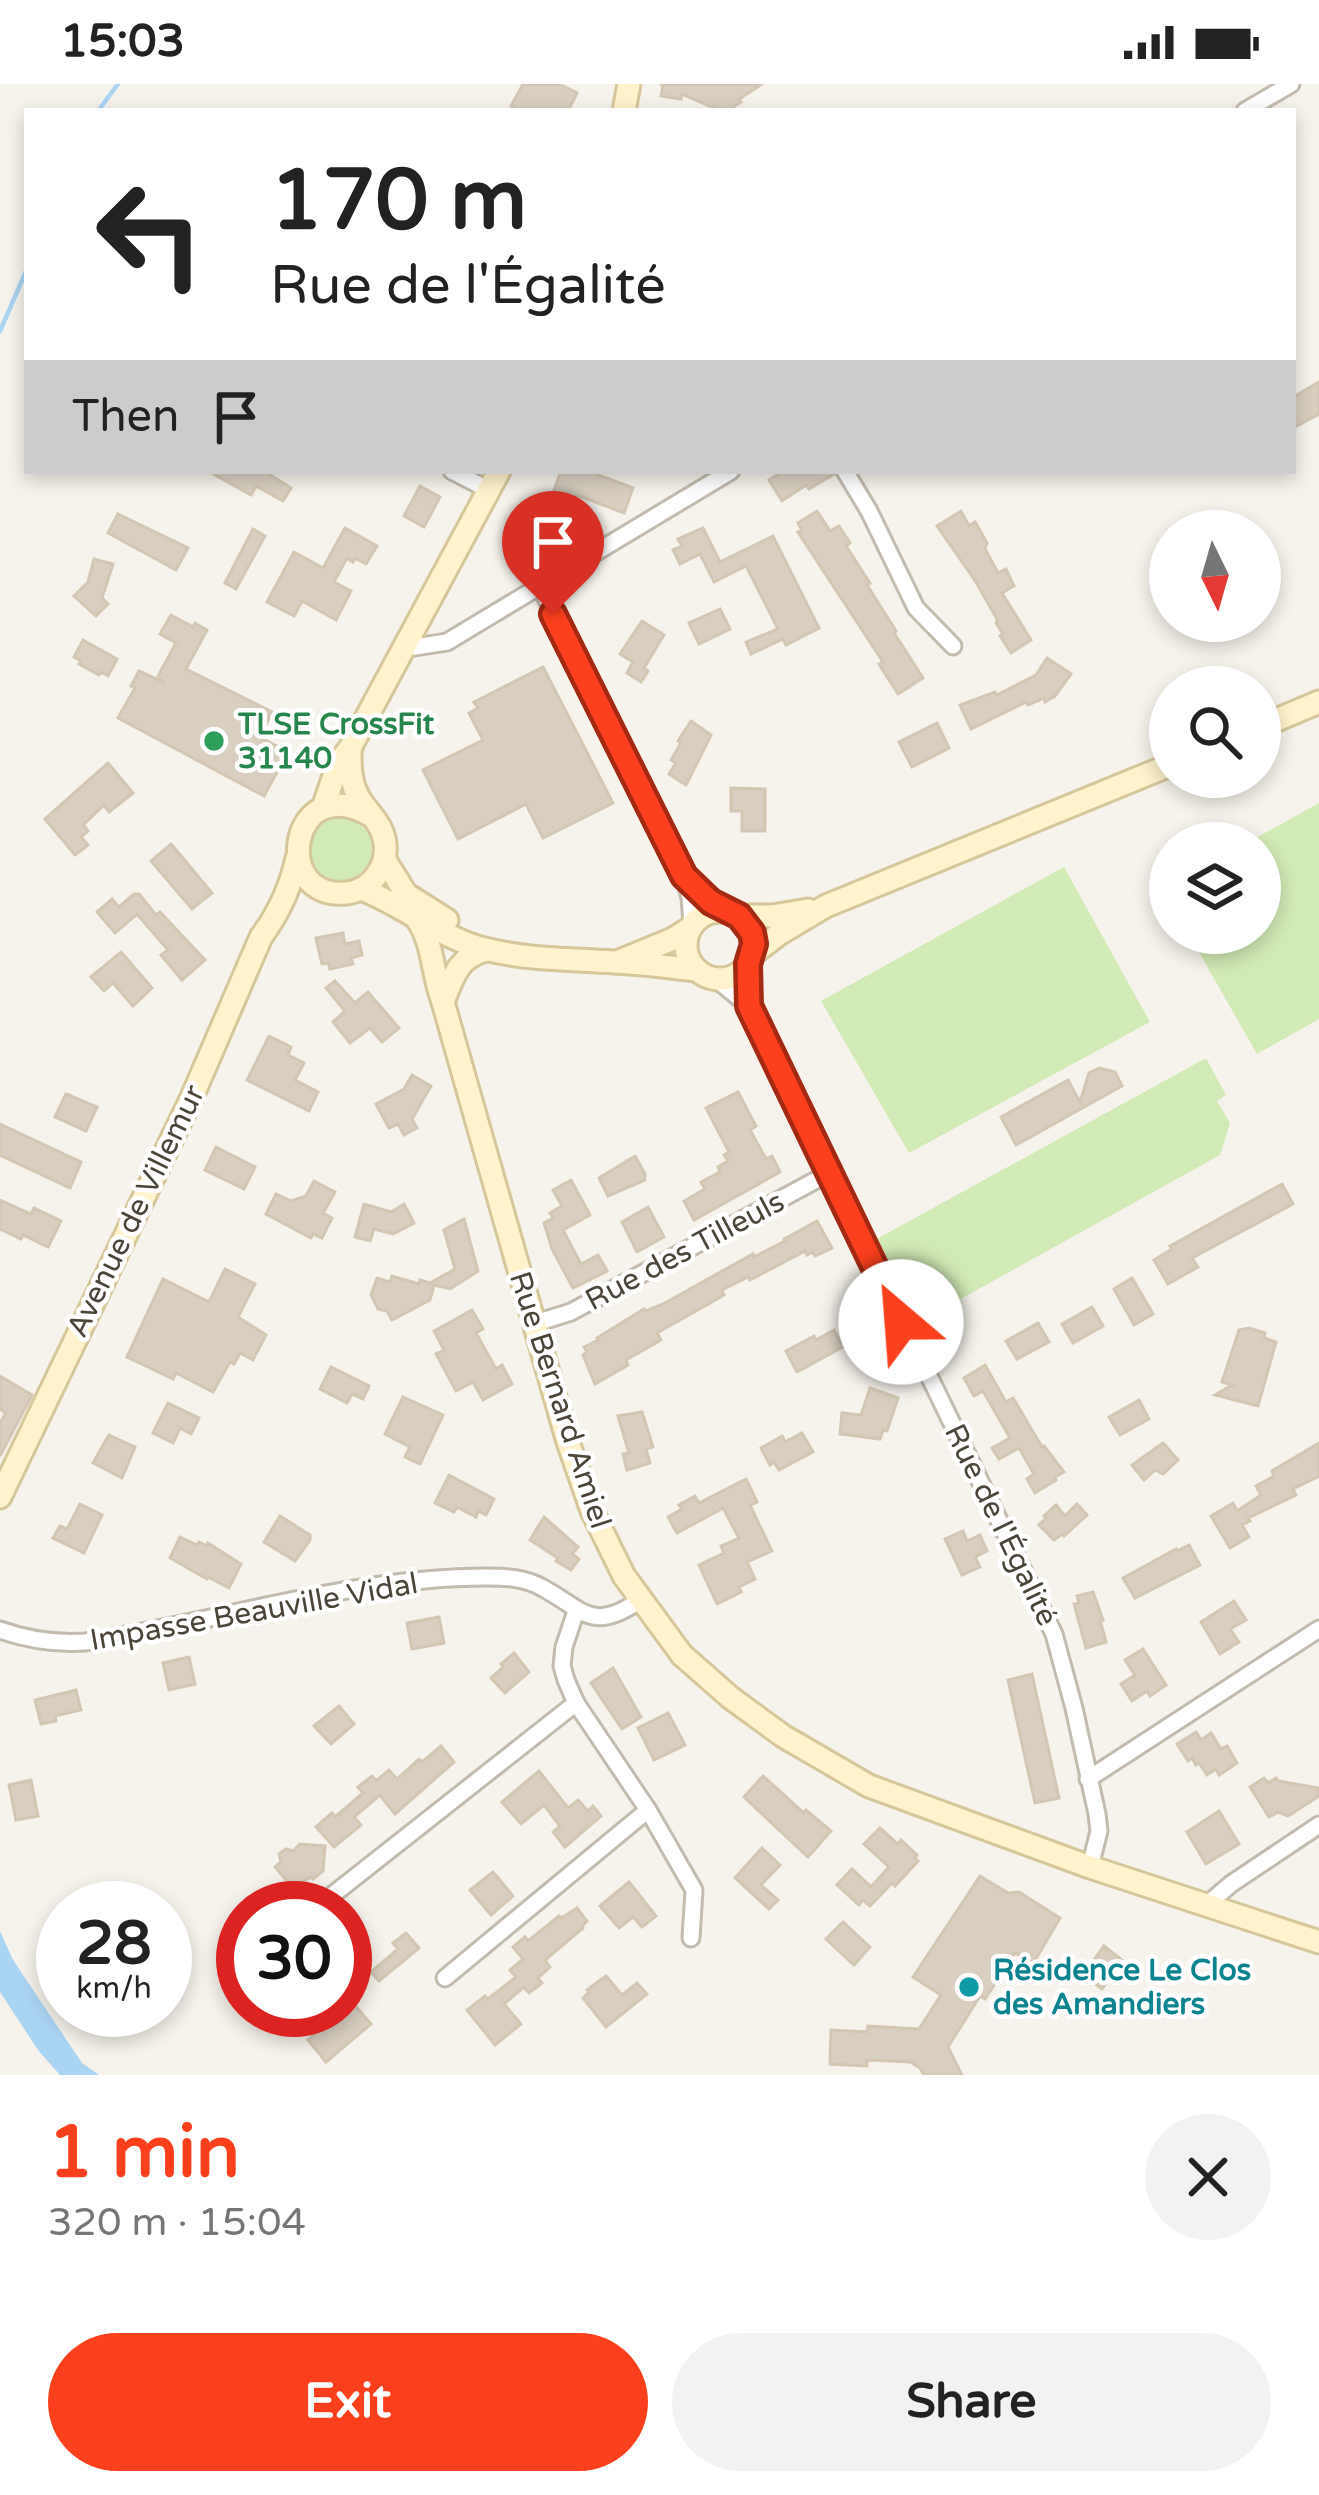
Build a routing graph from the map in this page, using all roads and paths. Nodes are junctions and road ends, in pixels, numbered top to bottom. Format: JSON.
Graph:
{"nodes":[{"id":1,"x":1291,"y":84,"type":"edge"},
{"id":2,"x":1250,"y":108,"type":"edge"},
{"id":3,"x":465,"y":474,"type":"edge"},
{"id":4,"x":725,"y":474,"type":"edge"},
{"id":5,"x":847,"y":474,"type":"edge"},
{"id":6,"x":494,"y":481,"type":"edge"},
{"id":7,"x":541,"y":588,"type":"junction"},
{"id":8,"x":406,"y":643,"type":"junction"},
{"id":9,"x":953,"y":646,"type":"dead end"},
{"id":10,"x":1319,"y":702,"type":"edge"},
{"id":11,"x":1281,"y":718,"type":"edge"},
{"id":12,"x":350,"y":748,"type":"junction"},
{"id":13,"x":1149,"y":774,"type":"edge"},
{"id":14,"x":323,"y":808,"type":"junction"},
{"id":15,"x":370,"y":815,"type":"junction"},
{"id":16,"x":297,"y":858,"type":"junction"},
{"id":17,"x":385,"y":860,"type":"junction"},
{"id":18,"x":684,"y":876,"type":"junction"},
{"id":19,"x":361,"y":889,"type":"junction"},
{"id":20,"x":328,"y":892,"type":"junction"},
{"id":21,"x":826,"y":906,"type":"junction"},
{"id":22,"x":733,"y":914,"type":"junction"},
{"id":23,"x":417,"y":920,"type":"junction"},
{"id":24,"x":271,"y":924,"type":"junction"},
{"id":25,"x":691,"y":926,"type":"junction"},
{"id":26,"x":496,"y":951,"type":"junction"},
{"id":27,"x":750,"y":959,"type":"junction"},
{"id":28,"x":617,"y":962,"type":"junction"},
{"id":29,"x":706,"y":975,"type":"junction"},
{"id":30,"x":443,"y":1002,"type":"junction"},
{"id":31,"x":749,"y":1006,"type":"junction"},
{"id":32,"x":831,"y":1172,"type":"junction"},
{"id":33,"x":536,"y":1323,"type":"junction"},
{"id":34,"x":0,"y":1497,"type":"edge"},
{"id":35,"x":640,"y":1600,"type":"junction"},
{"id":36,"x":576,"y":1611,"type":"junction"},
{"id":37,"x":1319,"y":1629,"type":"edge"},
{"id":38,"x":0,"y":1630,"type":"edge"},
{"id":39,"x":576,"y":1703,"type":"junction"},
{"id":40,"x":1088,"y":1779,"type":"junction"},
{"id":41,"x":648,"y":1810,"type":"junction"},
{"id":42,"x":1319,"y":1825,"type":"edge"},
{"id":43,"x":1090,"y":1868,"type":"junction"},
{"id":44,"x":350,"y":1881,"type":"edge"},
{"id":45,"x":1204,"y":1906,"type":"junction"},
{"id":46,"x":691,"y":1938,"type":"dead end"},
{"id":47,"x":1319,"y":1942,"type":"edge"},
{"id":48,"x":446,"y":1978,"type":"dead end"}],
"edges":[{"from":1,"to":2,"type":"street"},
{"from":3,"to":6,"type":"street"},
{"from":4,"to":7,"type":"street"},
{"from":5,"to":9,"type":"street"},
{"from":6,"to":8,"type":"main road"},
{"from":7,"to":8,"type":"street"},
{"from":7,"to":18,"type":"street"},
{"from":8,"to":12,"type":"main road"},
{"from":10,"to":11,"type":"main road"},
{"from":12,"to":14,"type":"main road"},
{"from":12,"to":15,"type":"main road"},
{"from":13,"to":21,"type":"main road"},
{"from":14,"to":15,"type":"main road"},
{"from":14,"to":16,"type":"main road"},
{"from":15,"to":17,"type":"main road"},
{"from":16,"to":20,"type":"main road"},
{"from":16,"to":24,"type":"main road","name":"Avenue de Villemur"},
{"from":17,"to":19,"type":"main road"},
{"from":17,"to":26,"type":"main road"},
{"from":18,"to":22,"type":"street"},
{"from":18,"to":25,"type":"street"},
{"from":19,"to":20,"type":"main road"},
{"from":19,"to":23,"type":"main road"},
{"from":20,"to":24,"type":"main road"},
{"from":21,"to":22,"type":"main road"},
{"from":21,"to":27,"type":"main road"},
{"from":22,"to":25,"type":"main road"},
{"from":22,"to":27,"type":"main road"},
{"from":23,"to":26,"type":"main road"},
{"from":23,"to":30,"type":"main road","name":"Rue Bernard Amiel"},
{"from":24,"to":34,"type":"main road","name":"Avenue de Villemur"},
{"from":25,"to":28,"type":"main road"},
{"from":25,"to":29,"type":"main road"},
{"from":26,"to":28,"type":"main road"},
{"from":26,"to":30,"type":"main road"},
{"from":27,"to":29,"type":"main road"},
{"from":27,"to":31,"type":"street","name":"Rue de l'Égalité"},
{"from":28,"to":29,"type":"main road"},
{"from":29,"to":31,"type":"street","name":"Rue de l'Égalité"},
{"from":30,"to":33,"type":"main road","name":"Rue Bernard Amiel"},
{"from":31,"to":32,"type":"street","name":"Rue de l'Égalité"},
{"from":32,"to":33,"type":"street","name":"Rue des Tilleuls"},
{"from":32,"to":40,"type":"street","name":"Rue de l'Égalité"},
{"from":33,"to":35,"type":"main road","name":"Rue Bernard Amiel"},
{"from":35,"to":36,"type":"street"},
{"from":35,"to":43,"type":"main road","name":"Rue Bernard Amiel"},
{"from":36,"to":38,"type":"street","name":"Impasse Beauville Vidal"},
{"from":36,"to":39,"type":"street"},
{"from":37,"to":40,"type":"street"},
{"from":39,"to":41,"type":"street"},
{"from":39,"to":44,"type":"street"},
{"from":40,"to":43,"type":"street","name":"Rue de l'Égalité"},
{"from":41,"to":46,"type":"street"},
{"from":41,"to":48,"type":"street"},
{"from":42,"to":45,"type":"street"},
{"from":43,"to":45,"type":"main road","name":"Rue Bernard Amiel"},
{"from":45,"to":47,"type":"main road","name":"Rue Bernard Amiel"}]}
